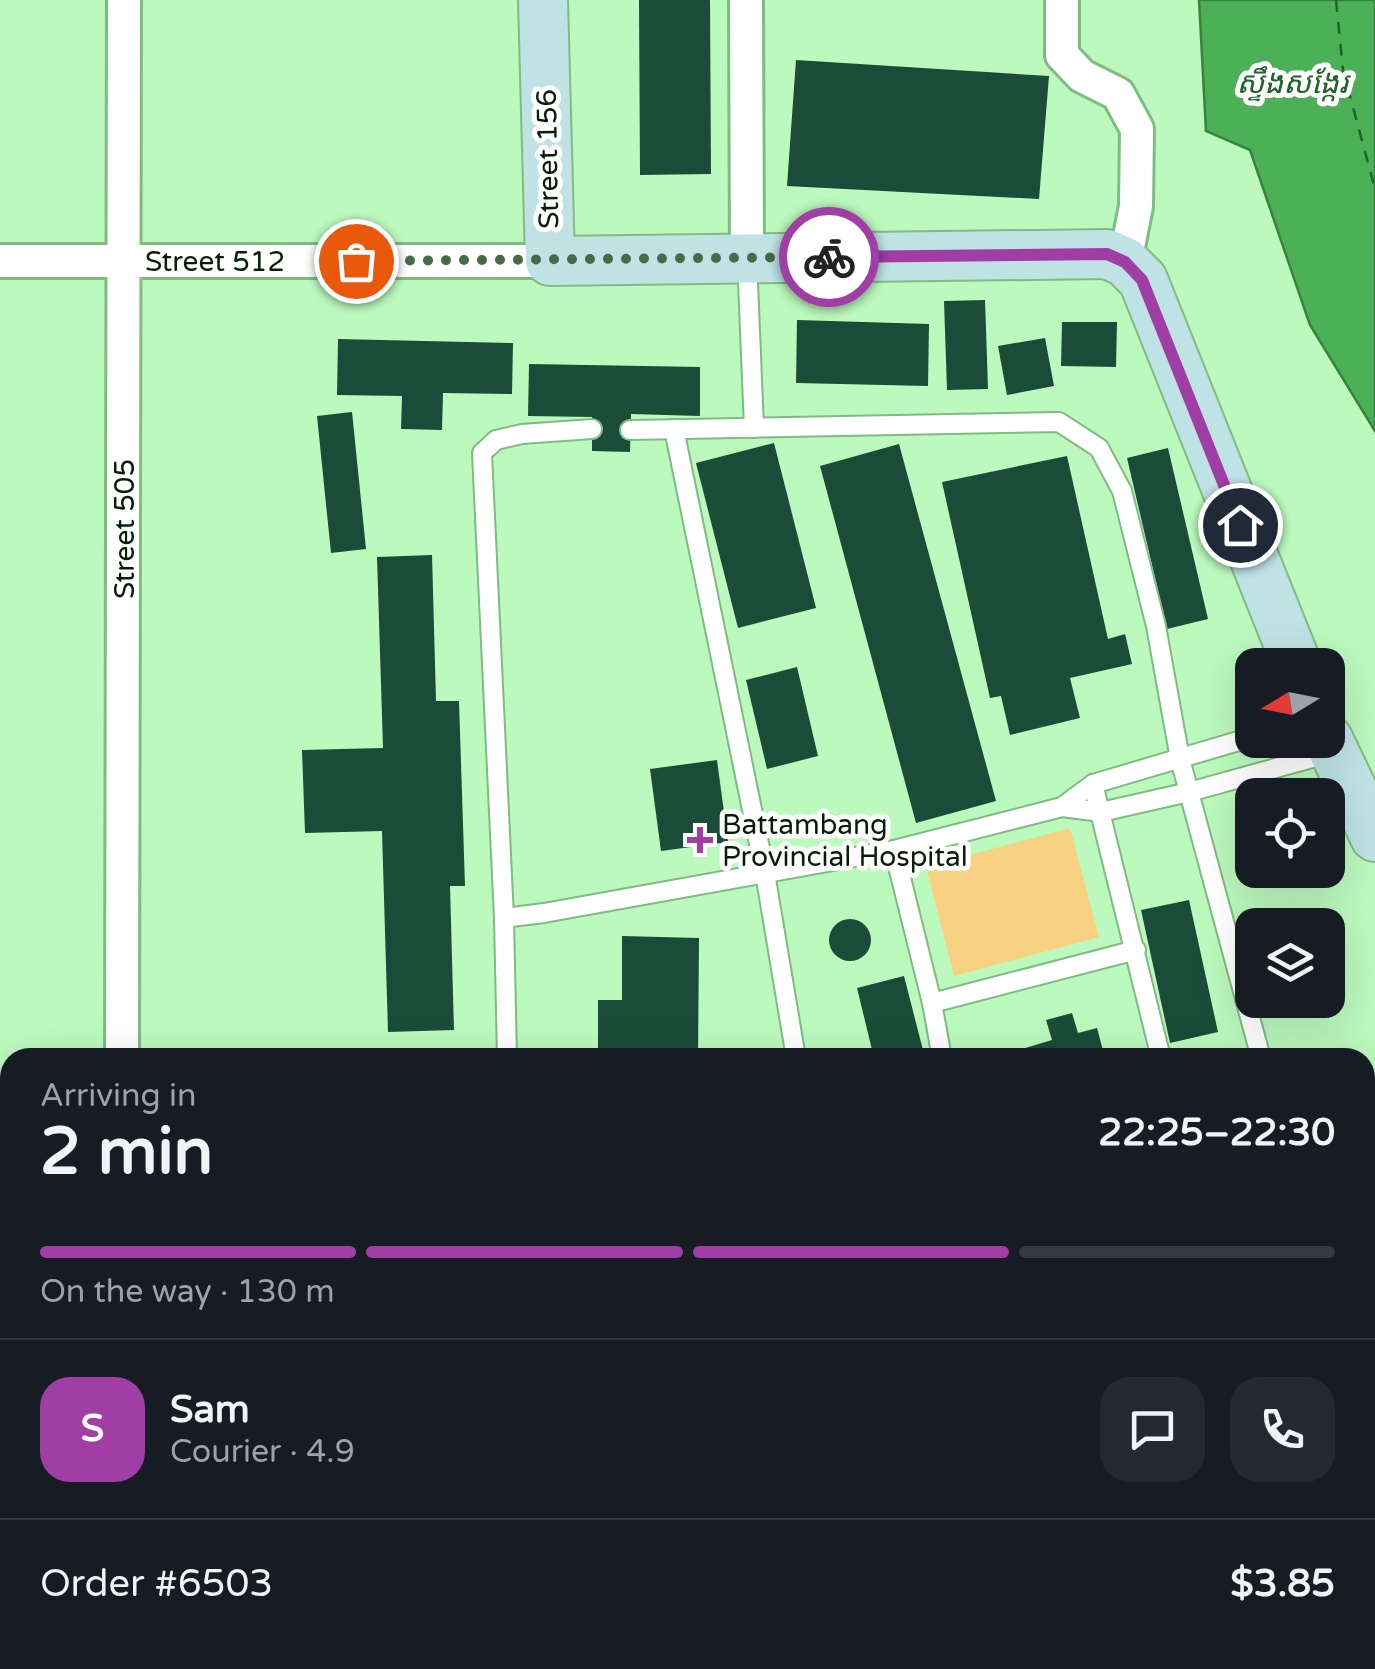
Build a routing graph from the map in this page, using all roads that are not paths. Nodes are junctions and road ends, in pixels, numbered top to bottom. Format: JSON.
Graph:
{"nodes":[{"id":1,"x":124,"y":0,"type":"edge"},
{"id":2,"x":543,"y":0,"type":"edge"},
{"id":3,"x":746,"y":0,"type":"edge"},
{"id":4,"x":1062,"y":0,"type":"edge"},
{"id":5,"x":748,"y":258,"type":"junction"},
{"id":6,"x":0,"y":261,"type":"edge"},
{"id":7,"x":124,"y":261,"type":"junction"},
{"id":8,"x":550,"y":261,"type":"junction"},
{"id":9,"x":1125,"y":262,"type":"junction"},
{"id":10,"x":754,"y":428,"type":"junction"},
{"id":11,"x":592,"y":429,"type":"dead end"},
{"id":12,"x":674,"y":429,"type":"junction"},
{"id":13,"x":630,"y":430,"type":"dead end"},
{"id":14,"x":1289,"y":648,"type":"edge"},
{"id":15,"x":1235,"y":742,"type":"edge"},
{"id":16,"x":1293,"y":758,"type":"edge"},
{"id":17,"x":1336,"y":758,"type":"edge"},
{"id":18,"x":1180,"y":759,"type":"junction"},
{"id":19,"x":1093,"y":784,"type":"junction"},
{"id":20,"x":1188,"y":792,"type":"junction"},
{"id":21,"x":1062,"y":806,"type":"junction"},
{"id":22,"x":1101,"y":812,"type":"junction"},
{"id":23,"x":1375,"y":837,"type":"edge"},
{"id":24,"x":894,"y":850,"type":"junction"},
{"id":25,"x":765,"y":873,"type":"junction"},
{"id":26,"x":504,"y":918,"type":"junction"},
{"id":27,"x":1136,"y":950,"type":"junction"},
{"id":28,"x":932,"y":1003,"type":"junction"},
{"id":29,"x":122,"y":1048,"type":"edge"},
{"id":30,"x":507,"y":1048,"type":"edge"},
{"id":31,"x":794,"y":1048,"type":"edge"},
{"id":32,"x":940,"y":1048,"type":"edge"},
{"id":33,"x":1159,"y":1048,"type":"edge"},
{"id":34,"x":1258,"y":1048,"type":"edge"}],
"edges":[{"from":1,"to":7,"type":"street","name":"Street 505"},
{"from":2,"to":8,"type":"street","name":"Street 156"},
{"from":3,"to":5,"type":"street"},
{"from":4,"to":9,"type":"street"},
{"from":5,"to":8,"type":"street","name":"Street 156"},
{"from":5,"to":9,"type":"street","name":"Street 156"},
{"from":5,"to":10,"type":"lane"},
{"from":6,"to":7,"type":"street","name":"Street 512"},
{"from":7,"to":8,"type":"street","name":"Street 512"},
{"from":7,"to":29,"type":"street","name":"Street 505"},
{"from":9,"to":14,"type":"street"},
{"from":10,"to":12,"type":"lane"},
{"from":10,"to":18,"type":"lane"},
{"from":11,"to":26,"type":"lane"},
{"from":12,"to":13,"type":"lane"},
{"from":12,"to":25,"type":"lane"},
{"from":15,"to":18,"type":"lane"},
{"from":16,"to":20,"type":"lane"},
{"from":17,"to":23,"type":"street"},
{"from":18,"to":19,"type":"lane"},
{"from":18,"to":20,"type":"lane"},
{"from":19,"to":21,"type":"lane"},
{"from":19,"to":22,"type":"lane"},
{"from":20,"to":22,"type":"lane"},
{"from":20,"to":34,"type":"lane"},
{"from":21,"to":22,"type":"lane"},
{"from":21,"to":24,"type":"lane"},
{"from":22,"to":27,"type":"lane"},
{"from":24,"to":25,"type":"lane"},
{"from":24,"to":28,"type":"lane"},
{"from":25,"to":26,"type":"lane"},
{"from":25,"to":31,"type":"lane"},
{"from":26,"to":30,"type":"lane"},
{"from":27,"to":28,"type":"lane"},
{"from":27,"to":33,"type":"lane"},
{"from":28,"to":32,"type":"lane"}]}
